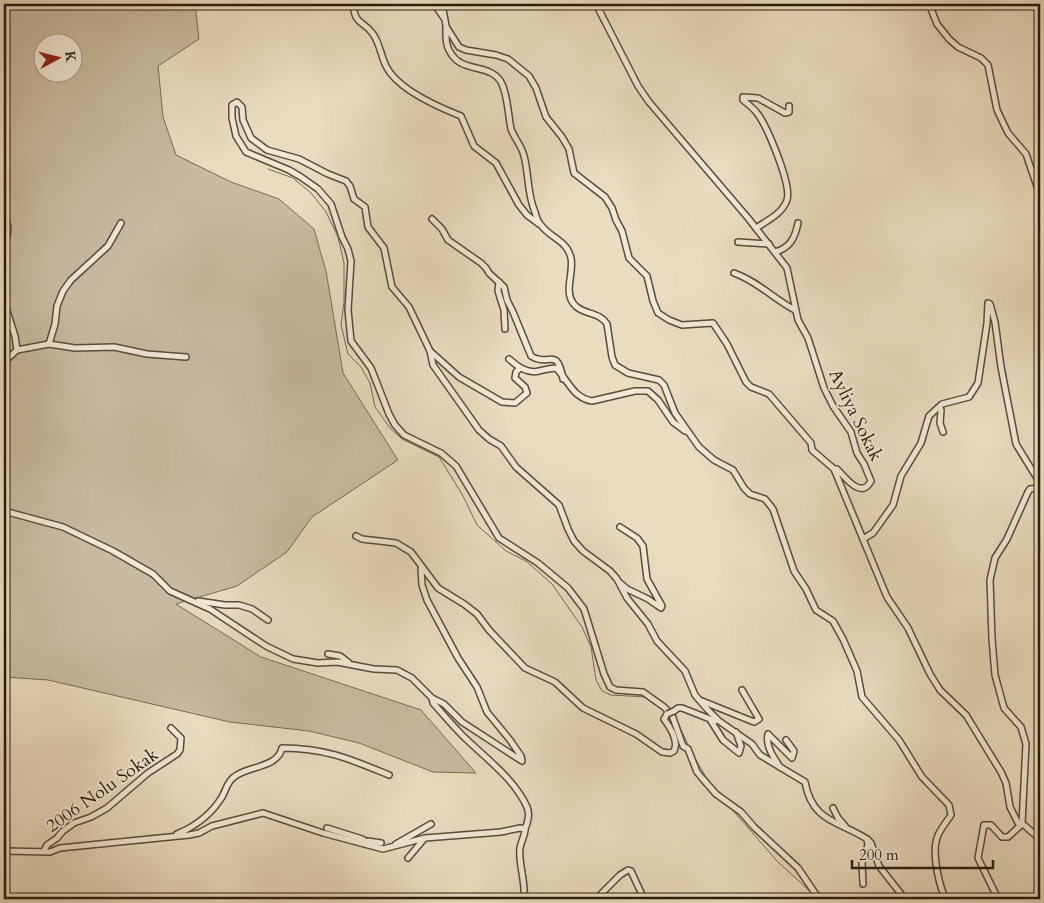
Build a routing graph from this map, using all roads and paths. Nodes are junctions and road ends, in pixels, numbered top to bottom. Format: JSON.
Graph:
{"nodes":[{"id":1,"x":353,"y":4,"type":"edge"},
{"id":2,"x":434,"y":4,"type":"edge"},
{"id":3,"x":442,"y":4,"type":"edge"},
{"id":4,"x":596,"y":4,"type":"edge"},
{"id":5,"x":929,"y":4,"type":"edge"},
{"id":6,"x":1035,"y":4,"type":"edge"},
{"id":7,"x":1040,"y":14,"type":"edge"},
{"id":8,"x":444,"y":18,"type":"junction"},
{"id":9,"x":446,"y":26,"type":"junction"},
{"id":10,"x":789,"y":106,"type":"dead end"},
{"id":11,"x":1040,"y":195,"type":"edge"},
{"id":12,"x":4,"y":215,"type":"edge"},
{"id":13,"x":432,"y":219,"type":"dead end"},
{"id":14,"x":121,"y":223,"type":"dead end"},
{"id":15,"x":798,"y":223,"type":"dead end"},
{"id":16,"x":541,"y":226,"type":"junction"},
{"id":17,"x":756,"y":228,"type":"junction"},
{"id":18,"x":738,"y":242,"type":"dead end"},
{"id":19,"x":769,"y":244,"type":"junction"},
{"id":20,"x":4,"y":245,"type":"edge"},
{"id":21,"x":775,"y":252,"type":"junction"},
{"id":22,"x":734,"y":273,"type":"dead end"},
{"id":23,"x":499,"y":282,"type":"junction"},
{"id":24,"x":4,"y":302,"type":"edge"},
{"id":25,"x":795,"y":310,"type":"junction"},
{"id":26,"x":505,"y":329,"type":"dead end"},
{"id":27,"x":49,"y":344,"type":"junction"},
{"id":28,"x":17,"y":350,"type":"junction"},
{"id":29,"x":430,"y":351,"type":"junction"},
{"id":30,"x":186,"y":357,"type":"dead end"},
{"id":31,"x":509,"y":359,"type":"dead end"},
{"id":32,"x":4,"y":362,"type":"edge"},
{"id":33,"x":520,"y":368,"type":"junction"},
{"id":34,"x":563,"y":379,"type":"junction"},
{"id":35,"x":939,"y":407,"type":"junction"},
{"id":36,"x":688,"y":432,"type":"junction"},
{"id":37,"x":943,"y":432,"type":"dead end"},
{"id":38,"x":834,"y":469,"type":"junction"},
{"id":39,"x":1040,"y":483,"type":"edge"},
{"id":40,"x":1040,"y":488,"type":"edge"},
{"id":41,"x":4,"y":511,"type":"edge"},
{"id":42,"x":620,"y":527,"type":"dead end"},
{"id":43,"x":356,"y":536,"type":"dead end"},
{"id":44,"x":863,"y":539,"type":"junction"},
{"id":45,"x":421,"y":568,"type":"junction"},
{"id":46,"x":617,"y":579,"type":"junction"},
{"id":47,"x":195,"y":601,"type":"junction"},
{"id":48,"x":268,"y":620,"type":"dead end"},
{"id":49,"x":328,"y":654,"type":"dead end"},
{"id":50,"x":350,"y":664,"type":"junction"},
{"id":51,"x":742,"y":690,"type":"dead end"},
{"id":52,"x":432,"y":698,"type":"junction"},
{"id":53,"x":699,"y":700,"type":"junction"},
{"id":54,"x":711,"y":721,"type":"junction"},
{"id":55,"x":719,"y":722,"type":"junction"},
{"id":56,"x":171,"y":728,"type":"dead end"},
{"id":57,"x":736,"y":732,"type":"junction"},
{"id":58,"x":786,"y":740,"type":"dead end"},
{"id":59,"x":782,"y":769,"type":"junction"},
{"id":60,"x":389,"y":775,"type":"dead end"},
{"id":61,"x":833,"y":808,"type":"dead end"},
{"id":62,"x":431,"y":824,"type":"dead end"},
{"id":63,"x":1022,"y":824,"type":"junction"},
{"id":64,"x":327,"y":828,"type":"dead end"},
{"id":65,"x":525,"y":829,"type":"junction"},
{"id":66,"x":849,"y":830,"type":"junction"},
{"id":67,"x":172,"y":837,"type":"junction"},
{"id":68,"x":425,"y":838,"type":"junction"},
{"id":69,"x":867,"y":839,"type":"junction"},
{"id":70,"x":1040,"y":839,"type":"edge"},
{"id":71,"x":381,"y":843,"type":"dead end"},
{"id":72,"x":364,"y":844,"type":"junction"},
{"id":73,"x":390,"y":849,"type":"junction"},
{"id":74,"x":4,"y":851,"type":"edge"},
{"id":75,"x":44,"y":851,"type":"junction"},
{"id":76,"x":408,"y":858,"type":"dead end"},
{"id":77,"x":864,"y":884,"type":"dead end"},
{"id":78,"x":524,"y":899,"type":"edge"},
{"id":79,"x":596,"y":899,"type":"edge"},
{"id":80,"x":644,"y":899,"type":"edge"},
{"id":81,"x":819,"y":899,"type":"edge"},
{"id":82,"x":904,"y":899,"type":"edge"},
{"id":83,"x":946,"y":899,"type":"edge"},
{"id":84,"x":998,"y":899,"type":"edge"}],
"edges":[{"from":1,"to":16,"type":"street"},
{"from":2,"to":8,"type":"street"},
{"from":3,"to":8,"type":"street"},
{"from":4,"to":17,"type":"street","name":"Ayliya Sokak"},
{"from":5,"to":11,"type":"street"},
{"from":6,"to":7,"type":"street"},
{"from":8,"to":9,"type":"street"},
{"from":9,"to":16,"type":"street"},
{"from":9,"to":38,"type":"street"},
{"from":10,"to":17,"type":"street"},
{"from":12,"to":20,"type":"street"},
{"from":13,"to":23,"type":"street"},
{"from":14,"to":27,"type":"street"},
{"from":15,"to":21,"type":"street"},
{"from":16,"to":36,"type":"street"},
{"from":17,"to":19,"type":"street","name":"Ayliya Sokak"},
{"from":18,"to":19,"type":"street"},
{"from":19,"to":21,"type":"street","name":"Ayliya Sokak"},
{"from":21,"to":25,"type":"street","name":"Ayliya Sokak"},
{"from":22,"to":25,"type":"street"},
{"from":23,"to":26,"type":"street"},
{"from":23,"to":34,"type":"street"},
{"from":24,"to":28,"type":"street"},
{"from":25,"to":38,"type":"street","name":"Ayliya Sokak"},
{"from":27,"to":28,"type":"street"},
{"from":27,"to":30,"type":"street"},
{"from":28,"to":32,"type":"street"},
{"from":29,"to":33,"type":"street"},
{"from":29,"to":46,"type":"street"},
{"from":29,"to":81,"type":"street"},
{"from":31,"to":33,"type":"street"},
{"from":33,"to":34,"type":"street"},
{"from":34,"to":36,"type":"street"},
{"from":35,"to":37,"type":"street"},
{"from":35,"to":39,"type":"street"},
{"from":35,"to":44,"type":"street"},
{"from":36,"to":83,"type":"street"},
{"from":38,"to":44,"type":"street"},
{"from":40,"to":63,"type":"street"},
{"from":41,"to":47,"type":"street"},
{"from":42,"to":46,"type":"street"},
{"from":43,"to":45,"type":"street"},
{"from":44,"to":63,"type":"street"},
{"from":45,"to":52,"type":"street"},
{"from":45,"to":54,"type":"street","bridge":true},
{"from":46,"to":53,"type":"street"},
{"from":47,"to":48,"type":"street"},
{"from":47,"to":50,"type":"street"},
{"from":49,"to":50,"type":"street"},
{"from":50,"to":52,"type":"street"},
{"from":51,"to":53,"type":"street"},
{"from":52,"to":65,"type":"street"},
{"from":53,"to":55,"type":"street"},
{"from":54,"to":55,"type":"street"},
{"from":54,"to":57,"type":"street"},
{"from":55,"to":57,"type":"street"},
{"from":56,"to":75,"type":"street","name":"2006 Nolu Sokak"},
{"from":57,"to":59,"type":"street"},
{"from":58,"to":59,"type":"street"},
{"from":59,"to":66,"type":"street"},
{"from":60,"to":67,"type":"street"},
{"from":61,"to":66,"type":"street"},
{"from":62,"to":73,"type":"street"},
{"from":63,"to":70,"type":"street"},
{"from":63,"to":84,"type":"street"},
{"from":64,"to":72,"type":"street"},
{"from":65,"to":68,"type":"street"},
{"from":65,"to":78,"type":"street"},
{"from":66,"to":69,"type":"street"},
{"from":67,"to":72,"type":"street"},
{"from":67,"to":75,"type":"street"},
{"from":68,"to":73,"type":"street"},
{"from":68,"to":76,"type":"street"},
{"from":69,"to":77,"type":"street"},
{"from":69,"to":82,"type":"street"},
{"from":71,"to":72,"type":"street"},
{"from":72,"to":73,"type":"street"},
{"from":74,"to":75,"type":"street"},
{"from":79,"to":80,"type":"street"}]}
